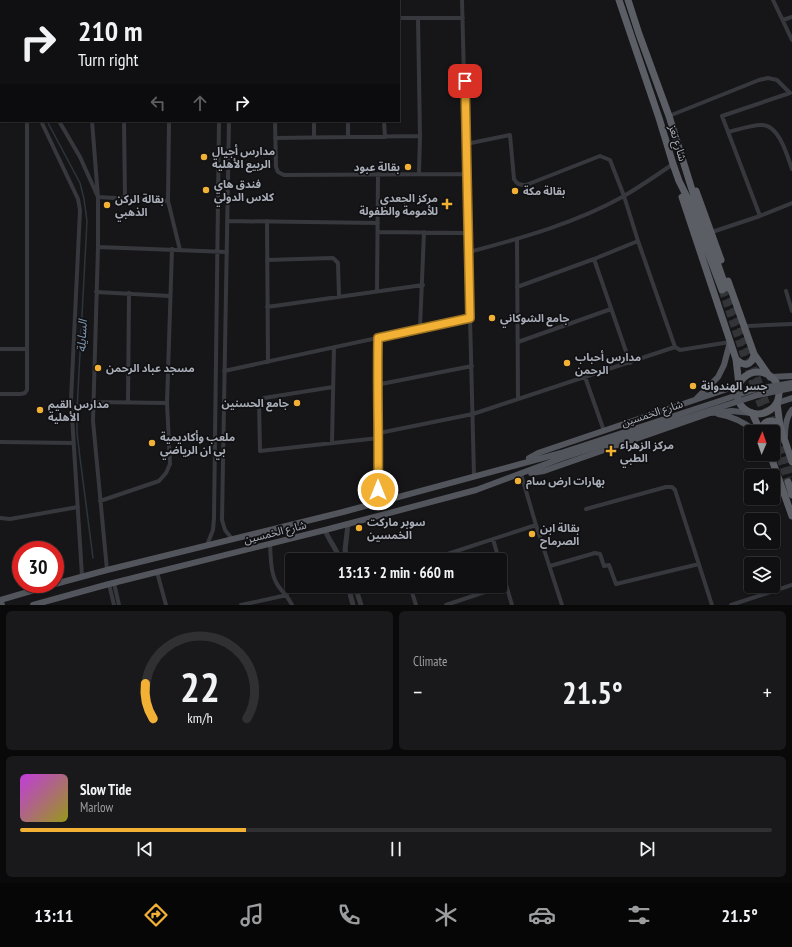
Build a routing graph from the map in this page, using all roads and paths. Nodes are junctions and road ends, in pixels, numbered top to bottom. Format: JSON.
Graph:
{"nodes":[{"id":1,"x":462,"y":0,"type":"edge"},
{"id":2,"x":619,"y":0,"type":"edge"},
{"id":3,"x":628,"y":0,"type":"edge"},
{"id":4,"x":773,"y":0,"type":"edge"},
{"id":5,"x":792,"y":17,"type":"edge"},
{"id":6,"x":400,"y":18,"type":"edge"},
{"id":7,"x":418,"y":18,"type":"junction"},
{"id":8,"x":463,"y":18,"type":"junction"},
{"id":9,"x":783,"y":20,"type":"junction"},
{"id":10,"x":639,"y":34,"type":"junction"},
{"id":11,"x":632,"y":36,"type":"junction"},
{"id":12,"x":792,"y":40,"type":"edge"},
{"id":13,"x":669,"y":116,"type":"junction"},
{"id":14,"x":27,"y":122,"type":"edge"},
{"id":15,"x":41,"y":122,"type":"edge"},
{"id":16,"x":60,"y":122,"type":"edge"},
{"id":17,"x":92,"y":122,"type":"edge"},
{"id":18,"x":124,"y":122,"type":"edge"},
{"id":19,"x":169,"y":122,"type":"edge"},
{"id":20,"x":219,"y":122,"type":"edge"},
{"id":21,"x":229,"y":122,"type":"edge"},
{"id":22,"x":275,"y":122,"type":"edge"},
{"id":23,"x":314,"y":122,"type":"edge"},
{"id":24,"x":348,"y":122,"type":"edge"},
{"id":25,"x":384,"y":122,"type":"edge"},
{"id":26,"x":728,"y":132,"type":"junction"},
{"id":27,"x":420,"y":136,"type":"junction"},
{"id":28,"x":314,"y":137,"type":"junction"},
{"id":29,"x":348,"y":137,"type":"junction"},
{"id":30,"x":385,"y":137,"type":"junction"},
{"id":31,"x":276,"y":138,"type":"junction"},
{"id":32,"x":466,"y":144,"type":"junction"},
{"id":33,"x":673,"y":164,"type":"junction"},
{"id":34,"x":792,"y":169,"type":"edge"},
{"id":35,"x":378,"y":174,"type":"junction"},
{"id":36,"x":419,"y":174,"type":"junction"},
{"id":37,"x":467,"y":174,"type":"junction"},
{"id":38,"x":689,"y":179,"type":"junction"},
{"id":39,"x":679,"y":181,"type":"junction"},
{"id":40,"x":624,"y":196,"type":"junction"},
{"id":41,"x":98,"y":197,"type":"junction"},
{"id":42,"x":125,"y":198,"type":"junction"},
{"id":43,"x":168,"y":201,"type":"junction"},
{"id":44,"x":792,"y":203,"type":"edge"},
{"id":45,"x":760,"y":216,"type":"junction"},
{"id":46,"x":227,"y":221,"type":"junction"},
{"id":47,"x":267,"y":222,"type":"junction"},
{"id":48,"x":378,"y":223,"type":"junction"},
{"id":49,"x":378,"y":232,"type":"junction"},
{"id":50,"x":424,"y":232,"type":"junction"},
{"id":51,"x":712,"y":232,"type":"junction"},
{"id":52,"x":468,"y":233,"type":"junction"},
{"id":53,"x":517,"y":240,"type":"junction"},
{"id":54,"x":638,"y":241,"type":"junction"},
{"id":55,"x":98,"y":246,"type":"junction"},
{"id":56,"x":172,"y":249,"type":"junction"},
{"id":57,"x":180,"y":250,"type":"junction"},
{"id":58,"x":218,"y":252,"type":"junction"},
{"id":59,"x":227,"y":252,"type":"junction"},
{"id":60,"x":469,"y":252,"type":"junction"},
{"id":61,"x":594,"y":259,"type":"junction"},
{"id":62,"x":268,"y":260,"type":"junction"},
{"id":63,"x":423,"y":284,"type":"junction"},
{"id":64,"x":517,"y":287,"type":"junction"},
{"id":65,"x":377,"y":290,"type":"junction"},
{"id":66,"x":786,"y":291,"type":"dead end"},
{"id":67,"x":96,"y":292,"type":"junction"},
{"id":68,"x":128,"y":293,"type":"junction"},
{"id":69,"x":170,"y":296,"type":"junction"},
{"id":70,"x":339,"y":296,"type":"junction"},
{"id":71,"x":268,"y":308,"type":"junction"},
{"id":72,"x":611,"y":309,"type":"junction"},
{"id":73,"x":792,"y":311,"type":"edge"},
{"id":74,"x":470,"y":318,"type":"junction"},
{"id":75,"x":792,"y":324,"type":"edge"},
{"id":76,"x":420,"y":328,"type":"junction"},
{"id":77,"x":744,"y":328,"type":"junction"},
{"id":78,"x":378,"y":338,"type":"junction"},
{"id":79,"x":518,"y":342,"type":"junction"},
{"id":80,"x":730,"y":342,"type":"junction"},
{"id":81,"x":334,"y":347,"type":"junction"},
{"id":82,"x":675,"y":347,"type":"junction"},
{"id":83,"x":0,"y":349,"type":"edge"},
{"id":84,"x":27,"y":349,"type":"junction"},
{"id":85,"x":754,"y":354,"type":"junction"},
{"id":86,"x":736,"y":359,"type":"junction"},
{"id":87,"x":268,"y":362,"type":"junction"},
{"id":88,"x":630,"y":363,"type":"junction"},
{"id":89,"x":472,"y":366,"type":"junction"},
{"id":90,"x":224,"y":371,"type":"junction"},
{"id":91,"x":792,"y":376,"type":"edge"},
{"id":92,"x":585,"y":377,"type":"junction"},
{"id":93,"x":770,"y":377,"type":"junction"},
{"id":94,"x":792,"y":383,"type":"edge"},
{"id":95,"x":376,"y":385,"type":"junction"},
{"id":96,"x":739,"y":385,"type":"junction"},
{"id":97,"x":333,"y":387,"type":"junction"},
{"id":98,"x":792,"y":388,"type":"edge"},
{"id":99,"x":0,"y":394,"type":"edge"},
{"id":100,"x":704,"y":397,"type":"junction"},
{"id":101,"x":518,"y":398,"type":"junction"},
{"id":102,"x":792,"y":398,"type":"edge"},
{"id":103,"x":695,"y":400,"type":"junction"},
{"id":104,"x":93,"y":402,"type":"junction"},
{"id":105,"x":128,"y":402,"type":"junction"},
{"id":106,"x":167,"y":403,"type":"junction"},
{"id":107,"x":776,"y":403,"type":"junction"},
{"id":108,"x":792,"y":410,"type":"edge"},
{"id":109,"x":710,"y":413,"type":"junction"},
{"id":110,"x":752,"y":413,"type":"junction"},
{"id":111,"x":473,"y":414,"type":"junction"},
{"id":112,"x":215,"y":423,"type":"junction"},
{"id":113,"x":224,"y":423,"type":"junction"},
{"id":114,"x":748,"y":425,"type":"edge"},
{"id":115,"x":758,"y":425,"type":"edge"},
{"id":116,"x":764,"y":425,"type":"edge"},
{"id":117,"x":779,"y":425,"type":"edge"},
{"id":118,"x":780,"y":425,"type":"edge"},
{"id":119,"x":780,"y":426,"type":"edge"},
{"id":120,"x":604,"y":431,"type":"junction"},
{"id":121,"x":379,"y":432,"type":"junction"},
{"id":122,"x":379,"y":438,"type":"junction"},
{"id":123,"x":784,"y":440,"type":"junction"},
{"id":124,"x":0,"y":442,"type":"edge"},
{"id":125,"x":74,"y":443,"type":"junction"},
{"id":126,"x":332,"y":443,"type":"junction"},
{"id":127,"x":562,"y":455,"type":"junction"},
{"id":128,"x":772,"y":461,"type":"edge"},
{"id":129,"x":792,"y":462,"type":"edge"},
{"id":130,"x":518,"y":464,"type":"junction"},
{"id":131,"x":522,"y":474,"type":"junction"},
{"id":132,"x":474,"y":476,"type":"junction"},
{"id":133,"x":788,"y":482,"type":"dead end"},
{"id":134,"x":792,"y":494,"type":"edge"},
{"id":135,"x":100,"y":501,"type":"junction"},
{"id":136,"x":378,"y":503,"type":"junction"},
{"id":137,"x":78,"y":507,"type":"junction"},
{"id":138,"x":586,"y":509,"type":"dead end"},
{"id":139,"x":343,"y":512,"type":"junction"},
{"id":140,"x":792,"y":516,"type":"edge"},
{"id":141,"x":0,"y":518,"type":"edge"},
{"id":142,"x":348,"y":524,"type":"junction"},
{"id":143,"x":536,"y":525,"type":"junction"},
{"id":144,"x":325,"y":530,"type":"junction"},
{"id":145,"x":233,"y":540,"type":"junction"},
{"id":146,"x":493,"y":540,"type":"junction"},
{"id":147,"x":270,"y":544,"type":"junction"},
{"id":148,"x":207,"y":545,"type":"junction"},
{"id":149,"x":338,"y":553,"type":"edge"},
{"id":150,"x":346,"y":553,"type":"edge"},
{"id":151,"x":451,"y":553,"type":"edge"},
{"id":152,"x":497,"y":553,"type":"edge"},
{"id":153,"x":699,"y":564,"type":"junction"},
{"id":154,"x":550,"y":566,"type":"junction"},
{"id":155,"x":107,"y":570,"type":"junction"},
{"id":156,"x":157,"y":572,"type":"junction"},
{"id":157,"x":82,"y":576,"type":"junction"},
{"id":158,"x":64,"y":581,"type":"edge"},
{"id":159,"x":112,"y":584,"type":"junction"},
{"id":160,"x":792,"y":585,"type":"edge"},
{"id":161,"x":507,"y":588,"type":"edge"},
{"id":162,"x":24,"y":593,"type":"edge"},
{"id":163,"x":350,"y":593,"type":"edge"},
{"id":164,"x":357,"y":593,"type":"edge"},
{"id":165,"x":412,"y":593,"type":"edge"},
{"id":166,"x":482,"y":593,"type":"edge"},
{"id":167,"x":287,"y":595,"type":"junction"},
{"id":168,"x":464,"y":599,"type":"junction"},
{"id":169,"x":0,"y":600,"type":"edge"},
{"id":170,"x":2,"y":605,"type":"edge"},
{"id":171,"x":33,"y":605,"type":"edge"},
{"id":172,"x":114,"y":605,"type":"edge"},
{"id":173,"x":119,"y":605,"type":"edge"},
{"id":174,"x":166,"y":605,"type":"edge"},
{"id":175,"x":241,"y":605,"type":"edge"},
{"id":176,"x":292,"y":605,"type":"edge"},
{"id":177,"x":353,"y":605,"type":"edge"},
{"id":178,"x":361,"y":605,"type":"edge"},
{"id":179,"x":416,"y":605,"type":"edge"},
{"id":180,"x":446,"y":605,"type":"edge"},
{"id":181,"x":465,"y":605,"type":"edge"},
{"id":182,"x":512,"y":605,"type":"edge"},
{"id":183,"x":562,"y":605,"type":"edge"},
{"id":184,"x":712,"y":605,"type":"edge"},
{"id":185,"x":731,"y":605,"type":"edge"}],
"edges":[{"from":1,"to":8,"type":"street"},
{"from":2,"to":11,"type":"highway","name":"شارع تعز"},
{"from":3,"to":10,"type":"highway","name":"شارع تعز"},
{"from":4,"to":9,"type":"street"},
{"from":5,"to":9,"type":"street"},
{"from":6,"to":7,"type":"street"},
{"from":7,"to":8,"type":"street"},
{"from":7,"to":27,"type":"street"},
{"from":8,"to":32,"type":"street"},
{"from":9,"to":12,"type":"street"},
{"from":10,"to":11,"type":"highway"},
{"from":10,"to":13,"type":"highway","name":"شارع تعز"},
{"from":11,"to":33,"type":"highway","name":"شارع تعز"},
{"from":13,"to":26,"type":"street"},
{"from":13,"to":38,"type":"highway","name":"شارع تعز"},
{"from":14,"to":84,"type":"street"},
{"from":15,"to":125,"type":"street"},
{"from":16,"to":41,"type":"street"},
{"from":17,"to":41,"type":"street"},
{"from":18,"to":42,"type":"street"},
{"from":19,"to":43,"type":"street"},
{"from":20,"to":58,"type":"street"},
{"from":21,"to":46,"type":"street"},
{"from":22,"to":31,"type":"street"},
{"from":23,"to":28,"type":"street"},
{"from":24,"to":29,"type":"street"},
{"from":25,"to":30,"type":"street"},
{"from":26,"to":34,"type":"street"},
{"from":26,"to":45,"type":"street"},
{"from":27,"to":30,"type":"street"},
{"from":27,"to":36,"type":"street"},
{"from":28,"to":29,"type":"street"},
{"from":28,"to":31,"type":"street"},
{"from":29,"to":30,"type":"street"},
{"from":31,"to":35,"type":"street"},
{"from":32,"to":37,"type":"street"},
{"from":32,"to":40,"type":"street"},
{"from":33,"to":39,"type":"highway","name":"شارع تعز"},
{"from":33,"to":40,"type":"street"},
{"from":35,"to":36,"type":"street"},
{"from":35,"to":48,"type":"street"},
{"from":36,"to":37,"type":"street"},
{"from":37,"to":52,"type":"street"},
{"from":38,"to":39,"type":"highway","name":"شارع تعز"},
{"from":38,"to":51,"type":"highway"},
{"from":39,"to":80,"type":"highway"},
{"from":40,"to":53,"type":"street"},
{"from":40,"to":54,"type":"street"},
{"from":41,"to":42,"type":"street"},
{"from":41,"to":55,"type":"street"},
{"from":42,"to":43,"type":"street"},
{"from":43,"to":57,"type":"street"},
{"from":44,"to":45,"type":"street"},
{"from":45,"to":51,"type":"street"},
{"from":46,"to":47,"type":"street"},
{"from":46,"to":59,"type":"street"},
{"from":47,"to":48,"type":"street"},
{"from":47,"to":62,"type":"street"},
{"from":48,"to":49,"type":"street"},
{"from":49,"to":50,"type":"street"},
{"from":49,"to":65,"type":"street"},
{"from":50,"to":52,"type":"street"},
{"from":50,"to":63,"type":"street"},
{"from":51,"to":77,"type":"highway"},
{"from":52,"to":60,"type":"street"},
{"from":53,"to":60,"type":"street"},
{"from":53,"to":64,"type":"street"},
{"from":54,"to":61,"type":"street"},
{"from":54,"to":82,"type":"street"},
{"from":55,"to":56,"type":"street"},
{"from":55,"to":67,"type":"street"},
{"from":56,"to":57,"type":"street"},
{"from":56,"to":69,"type":"street"},
{"from":57,"to":58,"type":"street"},
{"from":58,"to":59,"type":"street"},
{"from":58,"to":112,"type":"street"},
{"from":59,"to":90,"type":"street"},
{"from":60,"to":74,"type":"street"},
{"from":61,"to":64,"type":"street"},
{"from":61,"to":72,"type":"street"},
{"from":62,"to":70,"type":"street"},
{"from":62,"to":71,"type":"street"},
{"from":63,"to":65,"type":"street"},
{"from":63,"to":76,"type":"street"},
{"from":64,"to":79,"type":"street"},
{"from":65,"to":70,"type":"street"},
{"from":66,"to":73,"type":"street"},
{"from":67,"to":68,"type":"street"},
{"from":67,"to":104,"type":"street"},
{"from":68,"to":69,"type":"street"},
{"from":68,"to":105,"type":"street"},
{"from":69,"to":106,"type":"street"},
{"from":70,"to":71,"type":"street"},
{"from":71,"to":87,"type":"street"},
{"from":72,"to":79,"type":"street"},
{"from":72,"to":88,"type":"street"},
{"from":74,"to":76,"type":"street"},
{"from":74,"to":89,"type":"street"},
{"from":75,"to":77,"type":"street"},
{"from":76,"to":78,"type":"street"},
{"from":77,"to":85,"type":"highway"},
{"from":78,"to":81,"type":"street"},
{"from":78,"to":95,"type":"street"},
{"from":79,"to":101,"type":"street"},
{"from":80,"to":82,"type":"street"},
{"from":80,"to":86,"type":"highway"},
{"from":80,"to":103,"type":"main road"},
{"from":81,"to":87,"type":"street"},
{"from":81,"to":97,"type":"street"},
{"from":82,"to":88,"type":"street"},
{"from":83,"to":84,"type":"street"},
{"from":84,"to":99,"type":"street"},
{"from":85,"to":86,"type":"highway"},
{"from":85,"to":93,"type":"highway"},
{"from":86,"to":96,"type":"highway"},
{"from":87,"to":90,"type":"street"},
{"from":88,"to":92,"type":"street"},
{"from":89,"to":95,"type":"street"},
{"from":89,"to":111,"type":"street"},
{"from":90,"to":113,"type":"street"},
{"from":91,"to":93,"type":"main road"},
{"from":92,"to":101,"type":"street"},
{"from":92,"to":120,"type":"street"},
{"from":93,"to":96,"type":"highway"},
{"from":93,"to":107,"type":"highway"},
{"from":94,"to":127,"type":"main road","name":"شارع الخمسين","bridge":true},
{"from":95,"to":121,"type":"street"},
{"from":96,"to":100,"type":"main road","name":"شارع الخمسين"},
{"from":96,"to":110,"type":"highway"},
{"from":97,"to":126,"type":"street"},
{"from":97,"to":126,"type":"street"},
{"from":98,"to":127,"type":"main road","name":"شارع الخمسين","bridge":true},
{"from":100,"to":103,"type":"main road","name":"شارع الخمسين"},
{"from":100,"to":109,"type":"main road"},
{"from":101,"to":111,"type":"street"},
{"from":102,"to":107,"type":"main road"},
{"from":103,"to":120,"type":"main road","name":"شارع الخمسين"},
{"from":104,"to":105,"type":"street"},
{"from":104,"to":135,"type":"street"},
{"from":105,"to":106,"type":"street"},
{"from":106,"to":135,"type":"street"},
{"from":107,"to":110,"type":"highway"},
{"from":107,"to":118,"type":"highway"},
{"from":108,"to":123,"type":"main road"},
{"from":109,"to":110,"type":"main road","name":"شارع الخمسين"},
{"from":109,"to":114,"type":"main road"},
{"from":109,"to":131,"type":"main road","name":"شارع الخمسين"},
{"from":110,"to":115,"type":"highway"},
{"from":111,"to":121,"type":"street"},
{"from":111,"to":132,"type":"street"},
{"from":112,"to":113,"type":"street"},
{"from":112,"to":148,"type":"street"},
{"from":113,"to":145,"type":"street"},
{"from":116,"to":117,"type":"highway"},
{"from":119,"to":123,"type":"highway"},
{"from":120,"to":130,"type":"main road","name":"شارع الخمسين"},
{"from":121,"to":122,"type":"street"},
{"from":122,"to":126,"type":"street"},
{"from":122,"to":136,"type":"street"},
{"from":123,"to":129,"type":"highway"},
{"from":124,"to":125,"type":"street"},
{"from":125,"to":137,"type":"street"},
{"from":127,"to":130,"type":"main road","name":"شارع الخمسين"},
{"from":127,"to":131,"type":"main road","name":"شارع الخمسين"},
{"from":128,"to":140,"type":"highway"},
{"from":130,"to":132,"type":"main road","name":"شارع الخمسين"},
{"from":131,"to":142,"type":"main road","name":"شارع الخمسين"},
{"from":131,"to":143,"type":"street"},
{"from":132,"to":136,"type":"main road","name":"شارع الخمسين"},
{"from":133,"to":134,"type":"highway"},
{"from":135,"to":155,"type":"street"},
{"from":136,"to":139,"type":"main road","name":"شارع الخمسين"},
{"from":137,"to":141,"type":"street"},
{"from":137,"to":157,"type":"street"},
{"from":138,"to":153,"type":"street"},
{"from":139,"to":142,"type":"main road"},
{"from":139,"to":145,"type":"main road","name":"شارع الخمسين"},
{"from":142,"to":144,"type":"main road","name":"شارع الخمسين"},
{"from":142,"to":150,"type":"street"},
{"from":143,"to":146,"type":"street"},
{"from":143,"to":154,"type":"street"},
{"from":144,"to":147,"type":"main road","name":"شارع الخمسين"},
{"from":144,"to":149,"type":"street"},
{"from":145,"to":148,"type":"main road","name":"شارع الخمسين"},
{"from":146,"to":151,"type":"street"},
{"from":146,"to":152,"type":"street"},
{"from":147,"to":156,"type":"main road","name":"شارع الخمسين"},
{"from":147,"to":167,"type":"street"},
{"from":148,"to":155,"type":"main road","name":"شارع الخمسين"},
{"from":153,"to":154,"type":"street"},
{"from":153,"to":184,"type":"street"},
{"from":154,"to":183,"type":"street"},
{"from":155,"to":157,"type":"main road","name":"شارع الخمسين"},
{"from":156,"to":159,"type":"main road","name":"شارع الخمسين"},
{"from":156,"to":174,"type":"street"},
{"from":157,"to":158,"type":"main road","name":"شارع الخمسين"},
{"from":159,"to":171,"type":"main road","name":"شارع الخمسين"},
{"from":159,"to":172,"type":"street"},
{"from":159,"to":173,"type":"street"},
{"from":160,"to":185,"type":"street"},
{"from":161,"to":182,"type":"street"},
{"from":162,"to":169,"type":"main road","name":"شارع الخمسين"},
{"from":163,"to":177,"type":"street"},
{"from":164,"to":178,"type":"street"},
{"from":165,"to":179,"type":"street"},
{"from":166,"to":168,"type":"street"},
{"from":167,"to":175,"type":"street"},
{"from":167,"to":176,"type":"street"},
{"from":168,"to":180,"type":"street"},
{"from":168,"to":181,"type":"street"},
{"from":169,"to":170,"type":"main road"}]}
